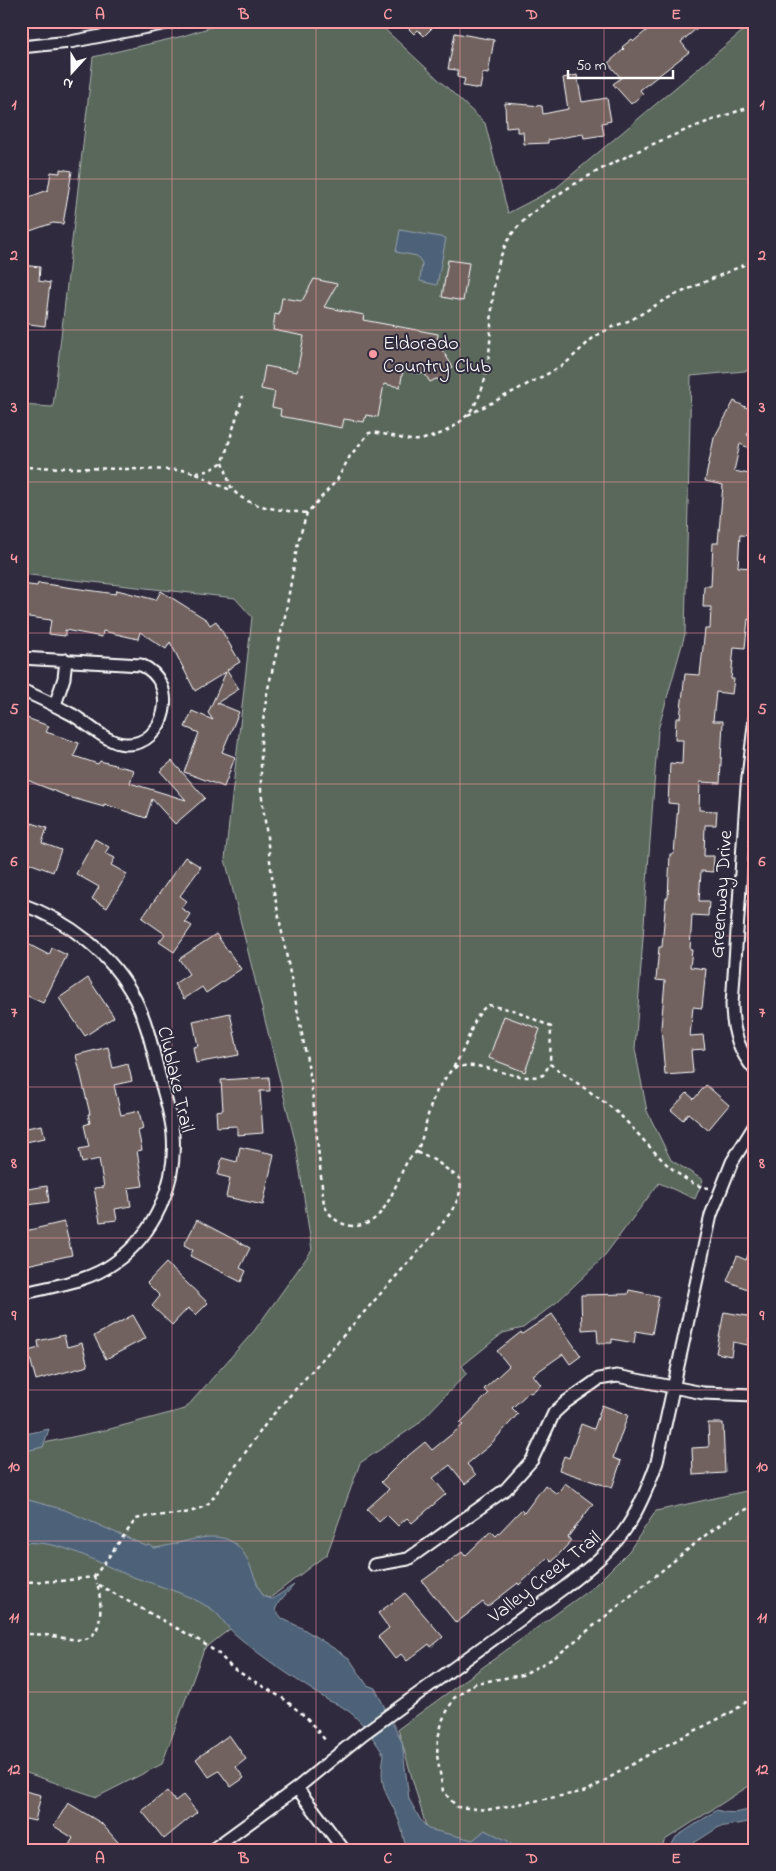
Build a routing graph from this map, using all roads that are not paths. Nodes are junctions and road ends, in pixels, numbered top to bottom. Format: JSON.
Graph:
{"nodes":[{"id":1,"x":178,"y":21,"type":"edge"},
{"id":2,"x":21,"y":47,"type":"edge"},
{"id":3,"x":21,"y":658,"type":"edge"},
{"id":4,"x":66,"y":660,"type":"junction"},
{"id":5,"x":21,"y":690,"type":"edge"},
{"id":6,"x":55,"y":705,"type":"junction"},
{"id":7,"x":754,"y":722,"type":"edge"},
{"id":8,"x":21,"y":904,"type":"edge"},
{"id":9,"x":755,"y":1070,"type":"edge"},
{"id":10,"x":755,"y":1125,"type":"edge"},
{"id":11,"x":21,"y":1294,"type":"edge"},
{"id":12,"x":674,"y":1388,"type":"junction"},
{"id":13,"x":755,"y":1394,"type":"edge"},
{"id":14,"x":374,"y":1565,"type":"dead end"},
{"id":15,"x":297,"y":1788,"type":"junction"},
{"id":16,"x":212,"y":1850,"type":"edge"},
{"id":17,"x":344,"y":1850,"type":"edge"}],
"edges":[{"from":1,"to":2,"type":"street"},
{"from":3,"to":4,"type":"street"},
{"from":4,"to":6,"type":"street"},
{"from":4,"to":6,"type":"street"},
{"from":5,"to":6,"type":"street"},
{"from":7,"to":9,"type":"street","name":"Greenway Drive"},
{"from":8,"to":11,"type":"street","name":"Clublake Trail"},
{"from":10,"to":12,"type":"street","name":"Valley Creek Trail"},
{"from":12,"to":13,"type":"street"},
{"from":12,"to":14,"type":"street"},
{"from":12,"to":15,"type":"street","name":"Valley Creek Trail"},
{"from":15,"to":16,"type":"street","name":"Valley Creek Trail"},
{"from":15,"to":17,"type":"street"}]}
